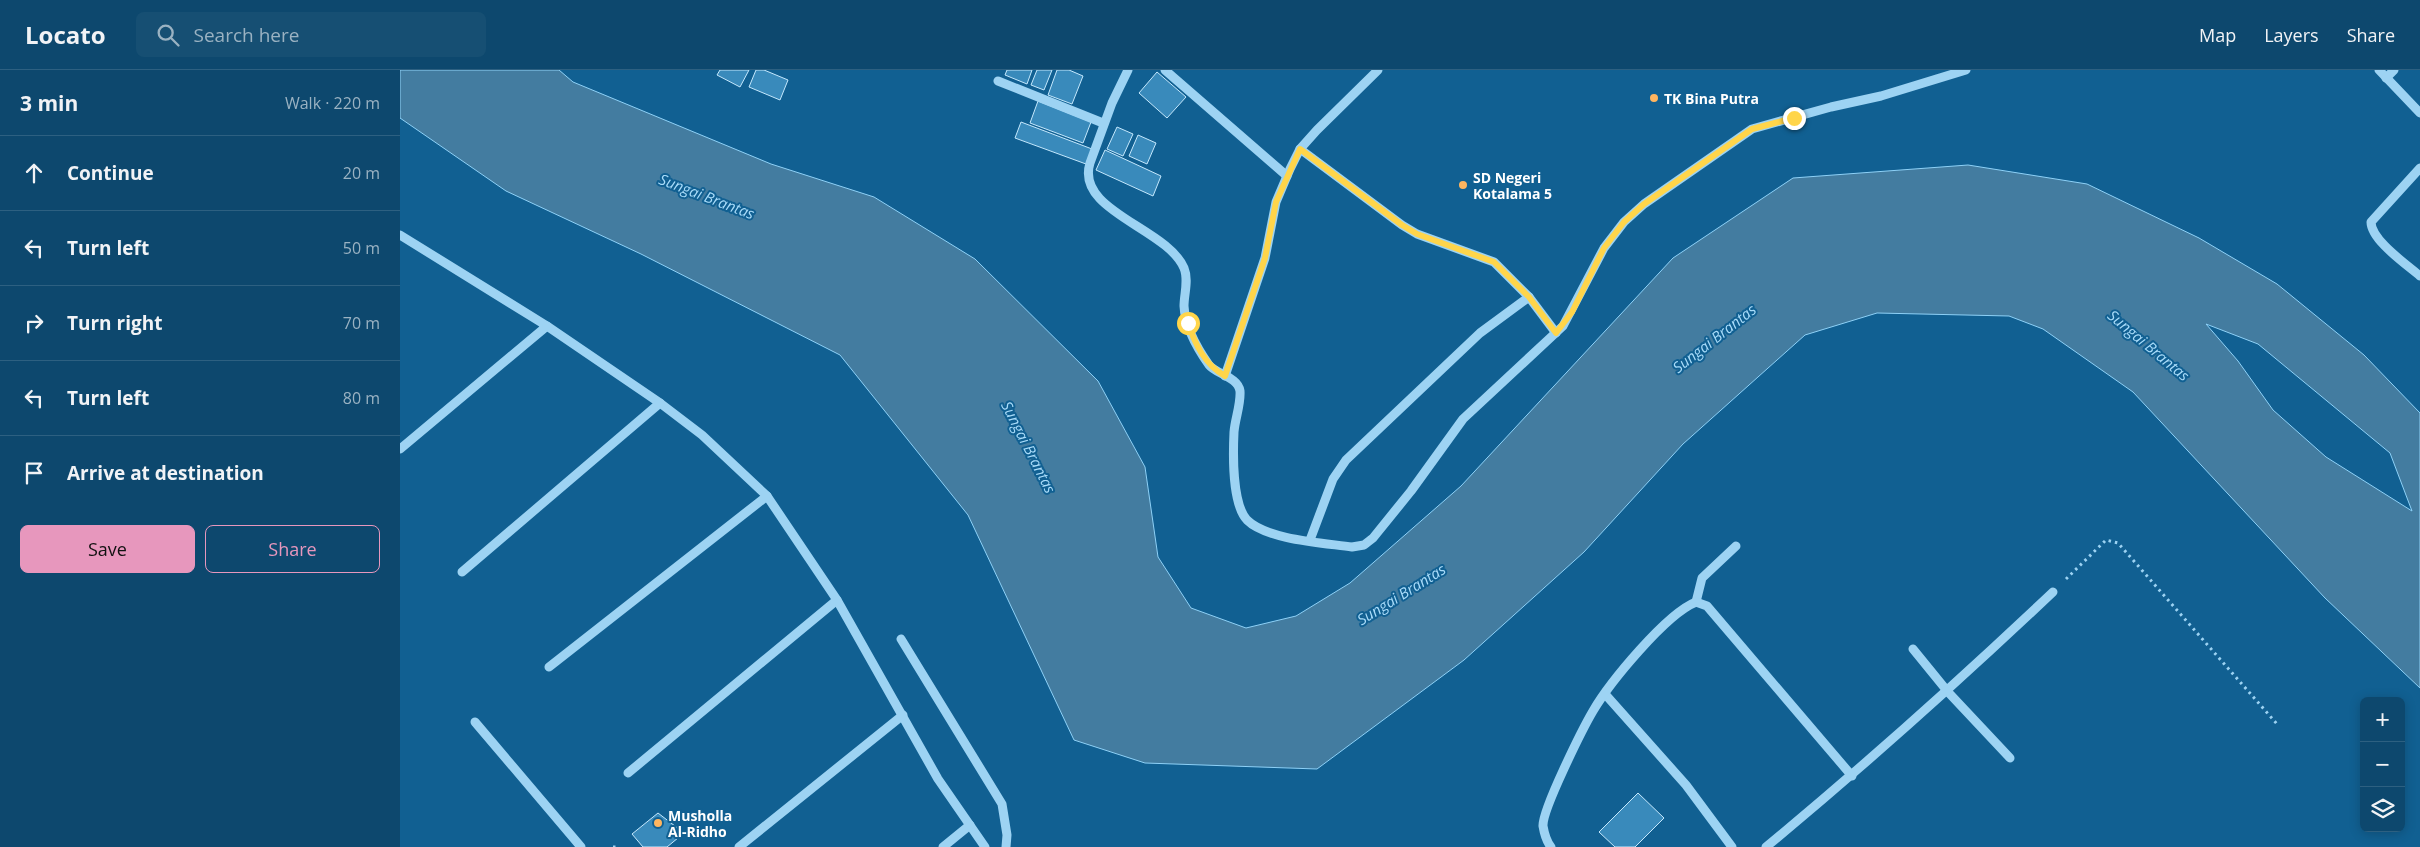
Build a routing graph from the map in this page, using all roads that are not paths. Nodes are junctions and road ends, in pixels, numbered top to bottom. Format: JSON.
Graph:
{"nodes":[{"id":1,"x":1128,"y":70,"type":"edge"},
{"id":2,"x":1165,"y":70,"type":"edge"},
{"id":3,"x":1378,"y":70,"type":"edge"},
{"id":4,"x":1966,"y":70,"type":"edge"},
{"id":5,"x":2379,"y":70,"type":"edge"},
{"id":6,"x":2394,"y":70,"type":"edge"},
{"id":7,"x":2386,"y":78,"type":"junction"},
{"id":8,"x":998,"y":81,"type":"dead end"},
{"id":9,"x":2420,"y":113,"type":"edge"},
{"id":10,"x":1103,"y":123,"type":"junction"},
{"id":11,"x":1300,"y":149,"type":"junction"},
{"id":12,"x":2420,"y":168,"type":"edge"},
{"id":13,"x":1287,"y":176,"type":"junction"},
{"id":14,"x":400,"y":235,"type":"edge"},
{"id":15,"x":2420,"y":276,"type":"edge"},
{"id":16,"x":1529,"y":297,"type":"junction"},
{"id":17,"x":547,"y":326,"type":"junction"},
{"id":18,"x":1556,"y":333,"type":"junction"},
{"id":19,"x":1225,"y":376,"type":"junction"},
{"id":20,"x":660,"y":403,"type":"junction"},
{"id":21,"x":400,"y":449,"type":"edge"},
{"id":22,"x":766,"y":496,"type":"junction"},
{"id":23,"x":1310,"y":540,"type":"junction"},
{"id":24,"x":1736,"y":546,"type":"dead end"},
{"id":25,"x":462,"y":572,"type":"dead end"},
{"id":26,"x":2054,"y":592,"type":"road end"},
{"id":27,"x":837,"y":600,"type":"junction"},
{"id":28,"x":1696,"y":602,"type":"junction"},
{"id":29,"x":901,"y":639,"type":"dead end"},
{"id":30,"x":1914,"y":649,"type":"dead end"},
{"id":31,"x":550,"y":667,"type":"dead end"},
{"id":32,"x":1948,"y":692,"type":"junction"},
{"id":33,"x":1605,"y":694,"type":"junction"},
{"id":34,"x":903,"y":714,"type":"junction"},
{"id":35,"x":475,"y":722,"type":"dead end"},
{"id":36,"x":2010,"y":758,"type":"dead end"},
{"id":37,"x":628,"y":773,"type":"dead end"},
{"id":38,"x":1852,"y":776,"type":"junction"},
{"id":39,"x":970,"y":825,"type":"junction"},
{"id":40,"x":582,"y":847,"type":"edge"},
{"id":41,"x":739,"y":847,"type":"edge"},
{"id":42,"x":943,"y":847,"type":"edge"},
{"id":43,"x":984,"y":847,"type":"edge"},
{"id":44,"x":1006,"y":847,"type":"edge"},
{"id":45,"x":1551,"y":847,"type":"edge"},
{"id":46,"x":1732,"y":847,"type":"edge"},
{"id":47,"x":1766,"y":847,"type":"edge"}],
"edges":[{"from":1,"to":10,"type":"street"},
{"from":2,"to":13,"type":"street"},
{"from":3,"to":11,"type":"street"},
{"from":4,"to":18,"type":"street"},
{"from":5,"to":7,"type":"street"},
{"from":6,"to":7,"type":"street"},
{"from":7,"to":9,"type":"street"},
{"from":8,"to":10,"type":"street"},
{"from":10,"to":19,"type":"street"},
{"from":11,"to":13,"type":"street"},
{"from":11,"to":16,"type":"street"},
{"from":12,"to":15,"type":"street"},
{"from":13,"to":19,"type":"street"},
{"from":14,"to":17,"type":"street"},
{"from":16,"to":18,"type":"street"},
{"from":16,"to":23,"type":"street"},
{"from":17,"to":20,"type":"street"},
{"from":17,"to":21,"type":"street"},
{"from":18,"to":23,"type":"street"},
{"from":19,"to":23,"type":"street"},
{"from":20,"to":22,"type":"street"},
{"from":20,"to":25,"type":"street"},
{"from":22,"to":27,"type":"street"},
{"from":22,"to":31,"type":"street"},
{"from":24,"to":28,"type":"street"},
{"from":26,"to":32,"type":"street"},
{"from":27,"to":34,"type":"street"},
{"from":27,"to":37,"type":"street"},
{"from":28,"to":33,"type":"street"},
{"from":28,"to":38,"type":"street"},
{"from":29,"to":44,"type":"street"},
{"from":30,"to":32,"type":"street"},
{"from":32,"to":36,"type":"street"},
{"from":32,"to":38,"type":"street"},
{"from":33,"to":45,"type":"street"},
{"from":33,"to":46,"type":"street"},
{"from":34,"to":39,"type":"street"},
{"from":34,"to":41,"type":"street"},
{"from":35,"to":40,"type":"street"},
{"from":38,"to":47,"type":"street"},
{"from":39,"to":42,"type":"street"},
{"from":39,"to":43,"type":"street"}]}
